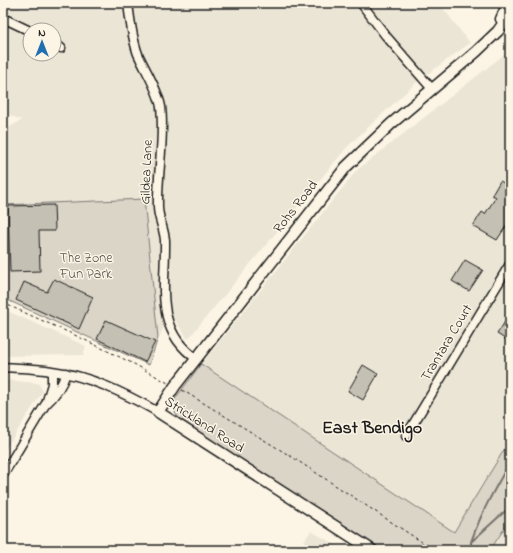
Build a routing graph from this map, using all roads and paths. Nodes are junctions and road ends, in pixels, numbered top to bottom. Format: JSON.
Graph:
{"nodes":[{"id":1,"x":128,"y":3,"type":"edge"},
{"id":2,"x":361,"y":3,"type":"edge"},
{"id":3,"x":508,"y":3,"type":"edge"},
{"id":4,"x":510,"y":14,"type":"edge"},
{"id":5,"x":3,"y":18,"type":"edge"},
{"id":6,"x":22,"y":27,"type":"edge"},
{"id":7,"x":485,"y":44,"type":"junction"},
{"id":8,"x":432,"y":89,"type":"junction"},
{"id":9,"x":510,"y":264,"type":"edge"},
{"id":10,"x":3,"y":303,"type":"edge"},
{"id":11,"x":197,"y":359,"type":"junction"},
{"id":12,"x":3,"y":367,"type":"edge"},
{"id":13,"x":52,"y":371,"type":"junction"},
{"id":14,"x":66,"y":373,"type":"junction"},
{"id":15,"x":176,"y":386,"type":"junction"},
{"id":16,"x":45,"y":405,"type":"junction"},
{"id":17,"x":158,"y":412,"type":"junction"},
{"id":18,"x":406,"y":436,"type":"dead end"},
{"id":19,"x":3,"y":475,"type":"edge"},
{"id":20,"x":368,"y":549,"type":"edge"},
{"id":21,"x":434,"y":550,"type":"edge"}],
"edges":[{"from":1,"to":11,"type":"street","name":"Gildea Lane"},
{"from":2,"to":8,"type":"street"},
{"from":3,"to":7,"type":"main road","name":"Rohs Road"},
{"from":4,"to":7,"type":"main road","name":"Rohs Road"},
{"from":5,"to":6,"type":"street"},
{"from":7,"to":8,"type":"main road","name":"Rohs Road"},
{"from":8,"to":11,"type":"main road","name":"Rohs Road"},
{"from":9,"to":18,"type":"street","name":"Trantara Court"},
{"from":10,"to":15,"type":"path"},
{"from":11,"to":15,"type":"main road","name":"Rohs Road"},
{"from":12,"to":13,"type":"street","name":"Strickland Road"},
{"from":13,"to":14,"type":"street","name":"Strickland Road"},
{"from":13,"to":16,"type":"street"},
{"from":14,"to":16,"type":"street"},
{"from":14,"to":17,"type":"street","name":"Strickland Road"},
{"from":15,"to":17,"type":"main road","name":"Rohs Road"},
{"from":15,"to":21,"type":"path"},
{"from":16,"to":19,"type":"street"},
{"from":17,"to":20,"type":"main road","name":"Strickland Road"}]}
